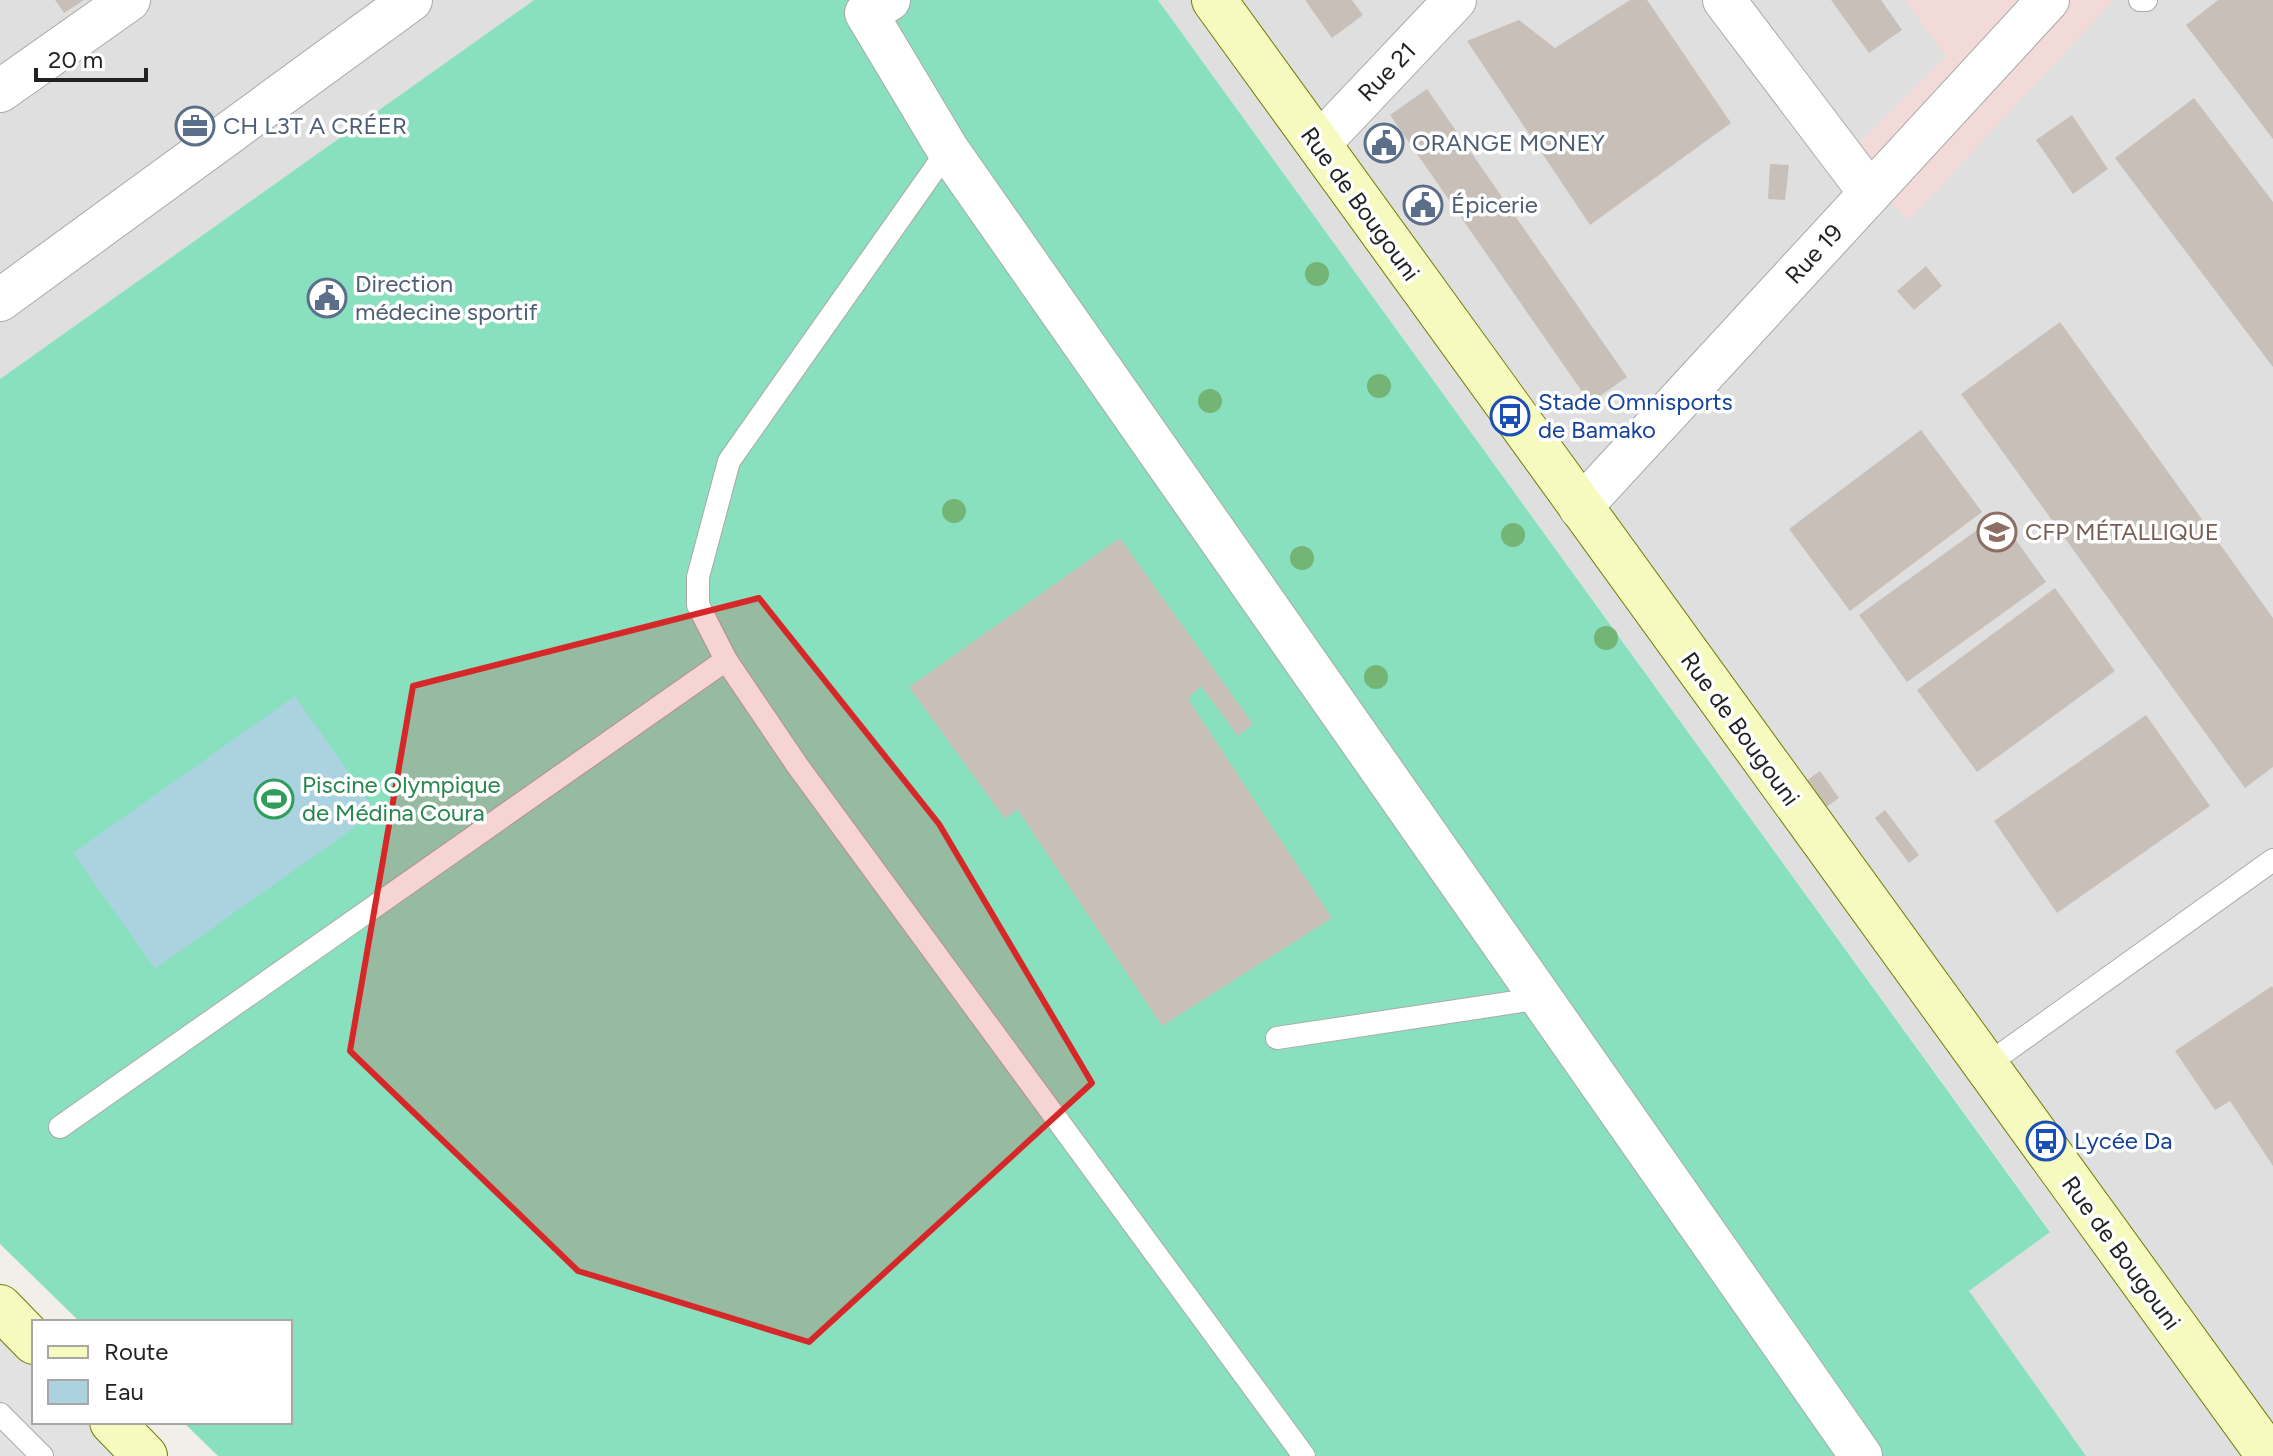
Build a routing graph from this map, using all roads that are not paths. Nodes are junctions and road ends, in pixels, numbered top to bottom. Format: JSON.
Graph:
{"nodes":[{"id":1,"x":129,"y":0,"type":"edge"},
{"id":2,"x":411,"y":0,"type":"edge"},
{"id":3,"x":1214,"y":0,"type":"edge"},
{"id":4,"x":1455,"y":0,"type":"edge"},
{"id":5,"x":1724,"y":0,"type":"edge"},
{"id":6,"x":2048,"y":0,"type":"edge"},
{"id":7,"x":871,"y":4,"type":"edge"},
{"id":8,"x":0,"y":91,"type":"edge"},
{"id":9,"x":1318,"y":145,"type":"junction"},
{"id":10,"x":948,"y":150,"type":"junction"},
{"id":11,"x":1870,"y":193,"type":"junction"},
{"id":12,"x":0,"y":300,"type":"edge"},
{"id":13,"x":1580,"y":508,"type":"junction"},
{"id":14,"x":726,"y":660,"type":"junction"},
{"id":15,"x":2273,"y":860,"type":"edge"},
{"id":16,"x":1542,"y":998,"type":"junction"},
{"id":17,"x":1277,"y":1038,"type":"dead end"},
{"id":18,"x":1985,"y":1066,"type":"junction"},
{"id":19,"x":60,"y":1127,"type":"dead end"},
{"id":20,"x":0,"y":1307,"type":"edge"},
{"id":21,"x":32,"y":1340,"type":"edge"},
{"id":22,"x":0,"y":1414,"type":"edge"},
{"id":23,"x":114,"y":1424,"type":"edge"},
{"id":24,"x":42,"y":1456,"type":"edge"},
{"id":25,"x":145,"y":1456,"type":"edge"},
{"id":26,"x":1304,"y":1456,"type":"edge"},
{"id":27,"x":1861,"y":1456,"type":"edge"},
{"id":28,"x":2269,"y":1456,"type":"edge"}],
"edges":[{"from":1,"to":8,"type":"street"},
{"from":2,"to":12,"type":"street"},
{"from":3,"to":9,"type":"main road","name":"Rue de Bougouni"},
{"from":4,"to":9,"type":"street","name":"Rue 21"},
{"from":5,"to":11,"type":"street"},
{"from":6,"to":11,"type":"street","name":"Rue 19"},
{"from":7,"to":10,"type":"street"},
{"from":9,"to":13,"type":"main road","name":"Rue de Bougouni"},
{"from":10,"to":14,"type":"lane"},
{"from":10,"to":16,"type":"street"},
{"from":11,"to":13,"type":"street","name":"Rue 19"},
{"from":13,"to":18,"type":"main road","name":"Rue de Bougouni"},
{"from":14,"to":19,"type":"lane"},
{"from":14,"to":26,"type":"lane"},
{"from":15,"to":18,"type":"lane"},
{"from":16,"to":17,"type":"lane"},
{"from":16,"to":27,"type":"street"},
{"from":18,"to":28,"type":"main road","name":"Rue de Bougouni"},
{"from":20,"to":21,"type":"main road"},
{"from":22,"to":24,"type":"lane"},
{"from":23,"to":25,"type":"main road"}]}
